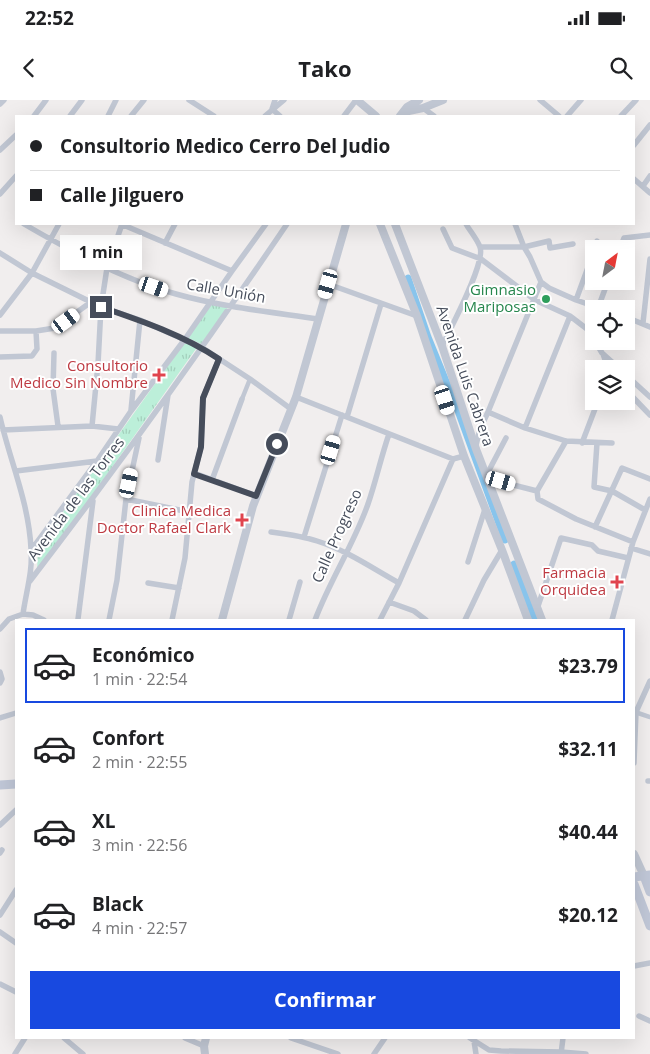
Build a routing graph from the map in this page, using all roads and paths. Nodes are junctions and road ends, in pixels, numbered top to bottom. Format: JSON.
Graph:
{"nodes":[{"id":1,"x":4,"y":100,"type":"edge"},
{"id":2,"x":46,"y":100,"type":"edge"},
{"id":3,"x":82,"y":100,"type":"edge"},
{"id":4,"x":116,"y":100,"type":"edge"},
{"id":5,"x":144,"y":100,"type":"edge"},
{"id":6,"x":189,"y":100,"type":"edge"},
{"id":7,"x":275,"y":100,"type":"edge"},
{"id":8,"x":284,"y":100,"type":"edge"},
{"id":9,"x":356,"y":100,"type":"edge"},
{"id":10,"x":419,"y":100,"type":"edge"},
{"id":11,"x":443,"y":100,"type":"edge"},
{"id":12,"x":540,"y":100,"type":"edge"},
{"id":13,"x":581,"y":100,"type":"edge"},
{"id":14,"x":636,"y":100,"type":"edge"},
{"id":15,"x":0,"y":104,"type":"edge"},
{"id":16,"x":423,"y":108,"type":"junction"},
{"id":17,"x":272,"y":109,"type":"junction"},
{"id":18,"x":366,"y":113,"type":"edge"},
{"id":19,"x":402,"y":114,"type":"edge"},
{"id":20,"x":35,"y":115,"type":"edge"},
{"id":21,"x":71,"y":115,"type":"edge"},
{"id":22,"x":108,"y":115,"type":"edge"},
{"id":23,"x":133,"y":115,"type":"edge"},
{"id":24,"x":212,"y":115,"type":"edge"},
{"id":25,"x":267,"y":115,"type":"edge"},
{"id":26,"x":279,"y":115,"type":"edge"},
{"id":27,"x":345,"y":115,"type":"edge"},
{"id":28,"x":433,"y":115,"type":"edge"},
{"id":29,"x":557,"y":115,"type":"edge"},
{"id":30,"x":568,"y":115,"type":"edge"},
{"id":31,"x":622,"y":115,"type":"edge"},
{"id":32,"x":650,"y":125,"type":"edge"},
{"id":33,"x":15,"y":136,"type":"edge"},
{"id":34,"x":635,"y":144,"type":"edge"},
{"id":35,"x":0,"y":150,"type":"edge"},
{"id":36,"x":650,"y":176,"type":"edge"},
{"id":37,"x":15,"y":177,"type":"edge"},
{"id":38,"x":635,"y":180,"type":"edge"},
{"id":39,"x":642,"y":186,"type":"junction"},
{"id":40,"x":650,"y":193,"type":"edge"},
{"id":41,"x":0,"y":194,"type":"edge"},
{"id":42,"x":26,"y":225,"type":"edge"},
{"id":43,"x":58,"y":225,"type":"edge"},
{"id":44,"x":121,"y":225,"type":"edge"},
{"id":45,"x":123,"y":225,"type":"edge"},
{"id":46,"x":174,"y":225,"type":"edge"},
{"id":47,"x":265,"y":225,"type":"edge"},
{"id":48,"x":286,"y":225,"type":"edge"},
{"id":49,"x":346,"y":225,"type":"edge"},
{"id":50,"x":380,"y":225,"type":"edge"},
{"id":51,"x":395,"y":225,"type":"edge"},
{"id":52,"x":467,"y":225,"type":"edge"},
{"id":53,"x":515,"y":225,"type":"edge"},
{"id":54,"x":443,"y":229,"type":"dead end"},
{"id":55,"x":650,"y":235,"type":"edge"},
{"id":56,"x":50,"y":240,"type":"junction"},
{"id":57,"x":623,"y":240,"type":"edge"},
{"id":58,"x":165,"y":244,"type":"junction"},
{"id":59,"x":573,"y":244,"type":"dead end"},
{"id":60,"x":524,"y":247,"type":"junction"},
{"id":61,"x":480,"y":248,"type":"junction"},
{"id":62,"x":0,"y":254,"type":"edge"},
{"id":63,"x":481,"y":259,"type":"junction"},
{"id":64,"x":650,"y":259,"type":"edge"},
{"id":65,"x":107,"y":268,"type":"junction"},
{"id":66,"x":232,"y":270,"type":"junction"},
{"id":67,"x":413,"y":271,"type":"junction"},
{"id":68,"x":32,"y":273,"type":"junction"},
{"id":69,"x":585,"y":275,"type":"edge"},
{"id":70,"x":401,"y":277,"type":"junction"},
{"id":71,"x":541,"y":282,"type":"junction"},
{"id":72,"x":328,"y":284,"type":"junction"},
{"id":73,"x":535,"y":300,"type":"junction"},
{"id":74,"x":576,"y":300,"type":"junction"},
{"id":75,"x":92,"y":302,"type":"junction"},
{"id":76,"x":210,"y":302,"type":"junction"},
{"id":77,"x":585,"y":303,"type":"edge"},
{"id":78,"x":381,"y":304,"type":"junction"},
{"id":79,"x":232,"y":305,"type":"junction"},
{"id":80,"x":101,"y":307,"type":"junction"},
{"id":81,"x":0,"y":315,"type":"edge"},
{"id":82,"x":418,"y":316,"type":"junction"},
{"id":83,"x":570,"y":316,"type":"junction"},
{"id":84,"x":318,"y":319,"type":"junction"},
{"id":85,"x":140,"y":320,"type":"junction"},
{"id":86,"x":635,"y":320,"type":"edge"},
{"id":87,"x":642,"y":323,"type":"junction"},
{"id":88,"x":585,"y":327,"type":"edge"},
{"id":89,"x":650,"y":327,"type":"edge"},
{"id":90,"x":0,"y":331,"type":"edge"},
{"id":91,"x":36,"y":331,"type":"junction"},
{"id":92,"x":185,"y":338,"type":"junction"},
{"id":93,"x":442,"y":346,"type":"junction"},
{"id":94,"x":201,"y":347,"type":"junction"},
{"id":95,"x":600,"y":350,"type":"edge"},
{"id":96,"x":54,"y":353,"type":"dead end"},
{"id":97,"x":602,"y":353,"type":"junction"},
{"id":98,"x":0,"y":357,"type":"edge"},
{"id":99,"x":219,"y":359,"type":"junction"},
{"id":100,"x":605,"y":360,"type":"edge"},
{"id":101,"x":610,"y":360,"type":"edge"},
{"id":102,"x":250,"y":379,"type":"junction"},
{"id":103,"x":635,"y":383,"type":"edge"},
{"id":104,"x":168,"y":393,"type":"junction"},
{"id":105,"x":296,"y":397,"type":"junction"},
{"id":106,"x":650,"y":397,"type":"edge"},
{"id":107,"x":242,"y":399,"type":"joint"},
{"id":108,"x":635,"y":399,"type":"edge"},
{"id":109,"x":291,"y":409,"type":"junction"},
{"id":110,"x":595,"y":410,"type":"edge"},
{"id":111,"x":131,"y":411,"type":"junction"},
{"id":112,"x":488,"y":412,"type":"junction"},
{"id":113,"x":650,"y":415,"type":"edge"},
{"id":114,"x":344,"y":416,"type":"junction"},
{"id":115,"x":0,"y":417,"type":"edge"},
{"id":116,"x":58,"y":426,"type":"junction"},
{"id":117,"x":92,"y":426,"type":"junction"},
{"id":118,"x":525,"y":428,"type":"junction"},
{"id":119,"x":118,"y":429,"type":"junction"},
{"id":120,"x":3,"y":430,"type":"junction"},
{"id":121,"x":140,"y":434,"type":"junction"},
{"id":122,"x":389,"y":434,"type":"junction"},
{"id":123,"x":506,"y":438,"type":"dead end"},
{"id":124,"x":566,"y":441,"type":"junction"},
{"id":125,"x":582,"y":443,"type":"junction"},
{"id":126,"x":597,"y":443,"type":"junction"},
{"id":127,"x":612,"y":444,"type":"dead end"},
{"id":128,"x":476,"y":449,"type":"junction"},
{"id":129,"x":464,"y":456,"type":"junction"},
{"id":130,"x":452,"y":459,"type":"junction"},
{"id":131,"x":158,"y":460,"type":"dead end"},
{"id":132,"x":97,"y":461,"type":"junction"},
{"id":133,"x":16,"y":471,"type":"junction"},
{"id":134,"x":194,"y":474,"type":"junction"},
{"id":135,"x":486,"y":477,"type":"junction"},
{"id":136,"x":650,"y":478,"type":"edge"},
{"id":137,"x":212,"y":480,"type":"junction"},
{"id":138,"x":612,"y":491,"type":"junction"},
{"id":139,"x":537,"y":492,"type":"junction"},
{"id":140,"x":256,"y":496,"type":"junction"},
{"id":141,"x":93,"y":499,"type":"junction"},
{"id":142,"x":650,"y":499,"type":"edge"},
{"id":143,"x":126,"y":500,"type":"junction"},
{"id":144,"x":485,"y":509,"type":"junction"},
{"id":145,"x":189,"y":512,"type":"junction"},
{"id":146,"x":644,"y":513,"type":"junction"},
{"id":147,"x":650,"y":518,"type":"edge"},
{"id":148,"x":595,"y":527,"type":"junction"},
{"id":149,"x":271,"y":532,"type":"dead end"},
{"id":150,"x":304,"y":537,"type":"junction"},
{"id":151,"x":512,"y":544,"type":"junction"},
{"id":152,"x":632,"y":545,"type":"junction"},
{"id":153,"x":32,"y":549,"type":"junction"},
{"id":154,"x":502,"y":550,"type":"junction"},
{"id":155,"x":346,"y":553,"type":"junction"},
{"id":156,"x":650,"y":554,"type":"edge"},
{"id":157,"x":517,"y":556,"type":"junction"},
{"id":158,"x":628,"y":558,"type":"junction"},
{"id":159,"x":506,"y":559,"type":"junction"},
{"id":160,"x":468,"y":562,"type":"dead end"},
{"id":161,"x":30,"y":581,"type":"junction"},
{"id":162,"x":300,"y":582,"type":"dead end"},
{"id":163,"x":148,"y":583,"type":"dead end"},
{"id":164,"x":398,"y":583,"type":"junction"},
{"id":165,"x":179,"y":588,"type":"junction"},
{"id":166,"x":390,"y":602,"type":"junction"},
{"id":167,"x":537,"y":609,"type":"junction"},
{"id":168,"x":22,"y":614,"type":"junction"},
{"id":169,"x":42,"y":619,"type":"edge"},
{"id":170,"x":78,"y":619,"type":"edge"},
{"id":171,"x":109,"y":619,"type":"edge"},
{"id":172,"x":172,"y":619,"type":"edge"},
{"id":173,"x":222,"y":619,"type":"edge"},
{"id":174,"x":289,"y":619,"type":"edge"},
{"id":175,"x":315,"y":619,"type":"edge"},
{"id":176,"x":381,"y":619,"type":"edge"},
{"id":177,"x":425,"y":619,"type":"edge"},
{"id":178,"x":465,"y":619,"type":"edge"},
{"id":179,"x":528,"y":619,"type":"edge"},
{"id":180,"x":542,"y":619,"type":"edge"},
{"id":181,"x":612,"y":619,"type":"edge"},
{"id":182,"x":0,"y":629,"type":"edge"},
{"id":183,"x":0,"y":672,"type":"edge"},
{"id":184,"x":650,"y":681,"type":"edge"},
{"id":185,"x":0,"y":682,"type":"edge"},
{"id":186,"x":635,"y":712,"type":"edge"},
{"id":187,"x":0,"y":713,"type":"edge"},
{"id":188,"x":15,"y":713,"type":"edge"},
{"id":189,"x":650,"y":717,"type":"edge"},
{"id":190,"x":3,"y":718,"type":"edge"},
{"id":191,"x":15,"y":784,"type":"edge"},
{"id":192,"x":0,"y":786,"type":"edge"},
{"id":193,"x":15,"y":811,"type":"edge"},
{"id":194,"x":0,"y":825,"type":"edge"},
{"id":195,"x":635,"y":856,"type":"edge"},
{"id":196,"x":647,"y":876,"type":"edge"},
{"id":197,"x":635,"y":887,"type":"edge"},
{"id":198,"x":15,"y":892,"type":"edge"},
{"id":199,"x":650,"y":892,"type":"edge"},
{"id":200,"x":0,"y":915,"type":"edge"},
{"id":201,"x":650,"y":926,"type":"edge"},
{"id":202,"x":0,"y":932,"type":"edge"},
{"id":203,"x":15,"y":941,"type":"edge"},
{"id":204,"x":650,"y":962,"type":"edge"},
{"id":205,"x":635,"y":966,"type":"edge"},
{"id":206,"x":0,"y":984,"type":"edge"},
{"id":207,"x":15,"y":992,"type":"edge"},
{"id":208,"x":639,"y":1016,"type":"dead end"},
{"id":209,"x":650,"y":1021,"type":"edge"},
{"id":210,"x":24,"y":1039,"type":"edge"},
{"id":211,"x":65,"y":1039,"type":"edge"},
{"id":212,"x":188,"y":1039,"type":"edge"},
{"id":213,"x":294,"y":1039,"type":"edge"},
{"id":214,"x":384,"y":1039,"type":"edge"},
{"id":215,"x":472,"y":1039,"type":"edge"},
{"id":216,"x":563,"y":1039,"type":"edge"},
{"id":217,"x":205,"y":1046,"type":"edge"},
{"id":218,"x":80,"y":1053,"type":"edge"},
{"id":219,"x":527,"y":1053,"type":"edge"},
{"id":220,"x":561,"y":1053,"type":"edge"},
{"id":221,"x":15,"y":1054,"type":"edge"},
{"id":222,"x":338,"y":1054,"type":"edge"},
{"id":223,"x":374,"y":1054,"type":"edge"},
{"id":224,"x":476,"y":1054,"type":"edge"},
{"id":225,"x":586,"y":1054,"type":"edge"}],
"edges":[{"from":1,"to":15,"type":"street"},
{"from":2,"to":20,"type":"street"},
{"from":3,"to":21,"type":"street"},
{"from":4,"to":22,"type":"street"},
{"from":5,"to":23,"type":"street"},
{"from":6,"to":24,"type":"street"},
{"from":7,"to":17,"type":"street"},
{"from":8,"to":17,"type":"street"},
{"from":9,"to":18,"type":"street"},
{"from":9,"to":27,"type":"street"},
{"from":10,"to":19,"type":"street"},
{"from":11,"to":16,"type":"street"},
{"from":12,"to":29,"type":"street"},
{"from":13,"to":30,"type":"street"},
{"from":14,"to":31,"type":"street"},
{"from":16,"to":19,"type":"street"},
{"from":16,"to":28,"type":"street"},
{"from":17,"to":25,"type":"street"},
{"from":17,"to":26,"type":"street"},
{"from":32,"to":34,"type":"street"},
{"from":33,"to":35,"type":"street"},
{"from":36,"to":39,"type":"street"},
{"from":37,"to":41,"type":"street"},
{"from":38,"to":39,"type":"street"},
{"from":39,"to":40,"type":"street"},
{"from":42,"to":56,"type":"street","name":"Calle Unión"},
{"from":43,"to":56,"type":"street"},
{"from":44,"to":65,"type":"street"},
{"from":45,"to":58,"type":"street"},
{"from":46,"to":58,"type":"street"},
{"from":47,"to":66,"type":"street","name":"Avenida de las Torres"},
{"from":48,"to":79,"type":"street","name":"Avenida de las Torres"},
{"from":49,"to":72,"type":"street"},
{"from":50,"to":70,"type":"street","name":"Avenida Luis Cabrera"},
{"from":51,"to":67,"type":"street","name":"Avenida Luis Cabrera"},
{"from":52,"to":61,"type":"street"},
{"from":53,"to":60,"type":"street"},
{"from":54,"to":63,"type":"street"},
{"from":55,"to":57,"type":"street"},
{"from":56,"to":65,"type":"street","name":"Calle Unión"},
{"from":56,"to":68,"type":"street"},
{"from":58,"to":66,"type":"street"},
{"from":59,"to":60,"type":"street"},
{"from":60,"to":61,"type":"street"},
{"from":60,"to":71,"type":"street"},
{"from":61,"to":63,"type":"street"},
{"from":62,"to":68,"type":"street"},
{"from":63,"to":73,"type":"street"},
{"from":63,"to":93,"type":"street"},
{"from":64,"to":87,"type":"street"},
{"from":65,"to":76,"type":"street","name":"Calle Unión"},
{"from":65,"to":80,"type":"street"},
{"from":66,"to":76,"type":"street","name":"Avenida de las Torres"},
{"from":67,"to":70,"type":"street"},
{"from":67,"to":93,"type":"street","name":"Avenida Luis Cabrera"},
{"from":68,"to":75,"type":"street"},
{"from":68,"to":81,"type":"street"},
{"from":69,"to":74,"type":"street"},
{"from":70,"to":82,"type":"street","name":"Avenida Luis Cabrera"},
{"from":71,"to":73,"type":"street"},
{"from":71,"to":74,"type":"street"},
{"from":72,"to":78,"type":"street"},
{"from":72,"to":84,"type":"street"},
{"from":73,"to":83,"type":"street"},
{"from":73,"to":112,"type":"street"},
{"from":74,"to":77,"type":"street"},
{"from":75,"to":80,"type":"street"},
{"from":75,"to":91,"type":"street"},
{"from":76,"to":79,"type":"street","name":"Calle Unión"},
{"from":76,"to":92,"type":"street","name":"Avenida de las Torres"},
{"from":78,"to":82,"type":"street"},
{"from":78,"to":114,"type":"street"},
{"from":79,"to":84,"type":"street","name":"Calle Unión"},
{"from":79,"to":94,"type":"street","name":"Avenida de las Torres"},
{"from":80,"to":85,"type":"street"},
{"from":80,"to":117,"type":"street"},
{"from":82,"to":129,"type":"street","name":"Avenida Luis Cabrera"},
{"from":83,"to":88,"type":"street"},
{"from":83,"to":118,"type":"street"},
{"from":84,"to":105,"type":"street"},
{"from":85,"to":92,"type":"street"},
{"from":85,"to":111,"type":"street"},
{"from":86,"to":87,"type":"street"},
{"from":87,"to":89,"type":"street"},
{"from":90,"to":91,"type":"street"},
{"from":91,"to":98,"type":"street"},
{"from":92,"to":94,"type":"street"},
{"from":92,"to":111,"type":"street","name":"Avenida de las Torres"},
{"from":93,"to":128,"type":"street","name":"Avenida Luis Cabrera"},
{"from":94,"to":99,"type":"street"},
{"from":94,"to":104,"type":"street","name":"Avenida de las Torres"},
{"from":95,"to":97,"type":"street"},
{"from":96,"to":116,"type":"street"},
{"from":97,"to":100,"type":"street"},
{"from":97,"to":101,"type":"street"},
{"from":99,"to":102,"type":"street"},
{"from":99,"to":134,"type":"street"},
{"from":102,"to":107,"type":"street"},
{"from":102,"to":109,"type":"street"},
{"from":103,"to":106,"type":"street"},
{"from":104,"to":121,"type":"street","name":"Avenida de las Torres"},
{"from":104,"to":131,"type":"street"},
{"from":105,"to":109,"type":"street"},
{"from":105,"to":114,"type":"street"},
{"from":107,"to":137,"type":"street"},
{"from":108,"to":113,"type":"street"},
{"from":109,"to":140,"type":"street"},
{"from":110,"to":125,"type":"street"},
{"from":111,"to":119,"type":"street","name":"Avenida de las Torres"},
{"from":112,"to":118,"type":"street"},
{"from":112,"to":128,"type":"street"},
{"from":114,"to":122,"type":"street"},
{"from":114,"to":150,"type":"street"},
{"from":115,"to":120,"type":"street"},
{"from":116,"to":117,"type":"street"},
{"from":116,"to":120,"type":"street"},
{"from":117,"to":119,"type":"street"},
{"from":118,"to":124,"type":"street"},
{"from":119,"to":132,"type":"street","name":"Avenida de las Torres"},
{"from":120,"to":133,"type":"street"},
{"from":121,"to":141,"type":"street","name":"Avenida de las Torres"},
{"from":121,"to":143,"type":"street"},
{"from":122,"to":130,"type":"street"},
{"from":122,"to":155,"type":"street","name":"Calle Progreso"},
{"from":123,"to":135,"type":"street"},
{"from":124,"to":125,"type":"street"},
{"from":124,"to":139,"type":"street"},
{"from":125,"to":126,"type":"street"},
{"from":126,"to":127,"type":"street"},
{"from":126,"to":138,"type":"street"},
{"from":128,"to":135,"type":"street","name":"Avenida Luis Cabrera"},
{"from":129,"to":130,"type":"street"},
{"from":129,"to":144,"type":"street","name":"Avenida Luis Cabrera"},
{"from":130,"to":164,"type":"street"},
{"from":132,"to":133,"type":"street"},
{"from":132,"to":153,"type":"street","name":"Avenida de las Torres"},
{"from":133,"to":153,"type":"street"},
{"from":134,"to":137,"type":"street"},
{"from":134,"to":145,"type":"street"},
{"from":135,"to":139,"type":"street"},
{"from":135,"to":151,"type":"street","name":"Avenida Luis Cabrera"},
{"from":136,"to":138,"type":"street"},
{"from":137,"to":140,"type":"street"},
{"from":138,"to":146,"type":"street"},
{"from":138,"to":148,"type":"street"},
{"from":139,"to":148,"type":"street"},
{"from":140,"to":173,"type":"street"},
{"from":141,"to":161,"type":"street","name":"Avenida de las Torres"},
{"from":141,"to":170,"type":"street"},
{"from":142,"to":146,"type":"street"},
{"from":143,"to":145,"type":"street"},
{"from":143,"to":171,"type":"street"},
{"from":144,"to":154,"type":"street","name":"Avenida Luis Cabrera"},
{"from":144,"to":160,"type":"street"},
{"from":145,"to":165,"type":"street"},
{"from":146,"to":147,"type":"street"},
{"from":146,"to":152,"type":"street"},
{"from":148,"to":152,"type":"street"},
{"from":149,"to":150,"type":"street"},
{"from":150,"to":155,"type":"street"},
{"from":151,"to":154,"type":"street"},
{"from":151,"to":157,"type":"street","name":"Avenida Luis Cabrera"},
{"from":152,"to":156,"type":"street"},
{"from":152,"to":158,"type":"street"},
{"from":153,"to":161,"type":"street","name":"Avenida de las Torres"},
{"from":154,"to":159,"type":"street","name":"Avenida Luis Cabrera"},
{"from":154,"to":178,"type":"street"},
{"from":155,"to":164,"type":"street"},
{"from":155,"to":175,"type":"street","name":"Calle Progreso"},
{"from":157,"to":159,"type":"street"},
{"from":157,"to":167,"type":"street","name":"Avenida Luis Cabrera"},
{"from":158,"to":167,"type":"street"},
{"from":158,"to":181,"type":"street"},
{"from":159,"to":179,"type":"street","name":"Avenida Luis Cabrera"},
{"from":161,"to":168,"type":"street"},
{"from":162,"to":174,"type":"street"},
{"from":163,"to":165,"type":"street"},
{"from":164,"to":166,"type":"street"},
{"from":165,"to":172,"type":"street"},
{"from":166,"to":176,"type":"street"},
{"from":166,"to":177,"type":"street"},
{"from":167,"to":180,"type":"street","name":"Avenida Luis Cabrera"},
{"from":168,"to":169,"type":"street"},
{"from":168,"to":182,"type":"street"},
{"from":183,"to":185,"type":"street"},
{"from":184,"to":186,"type":"street"},
{"from":186,"to":189,"type":"street"},
{"from":187,"to":190,"type":"street"},
{"from":188,"to":190,"type":"street"},
{"from":191,"to":192,"type":"main road"},
{"from":193,"to":194,"type":"street"},
{"from":195,"to":196,"type":"street"},
{"from":196,"to":199,"type":"main road"},
{"from":197,"to":201,"type":"main road"},
{"from":198,"to":200,"type":"street"},
{"from":202,"to":203,"type":"street"},
{"from":204,"to":205,"type":"street"},
{"from":206,"to":207,"type":"street"},
{"from":208,"to":209,"type":"street"},
{"from":210,"to":221,"type":"street"},
{"from":211,"to":218,"type":"street"},
{"from":212,"to":217,"type":"street"},
{"from":213,"to":222,"type":"street"},
{"from":214,"to":223,"type":"street"},
{"from":215,"to":219,"type":"street"},
{"from":215,"to":224,"type":"street"},
{"from":216,"to":220,"type":"street"},
{"from":219,"to":220,"type":"street"},
{"from":220,"to":225,"type":"street"}]}
